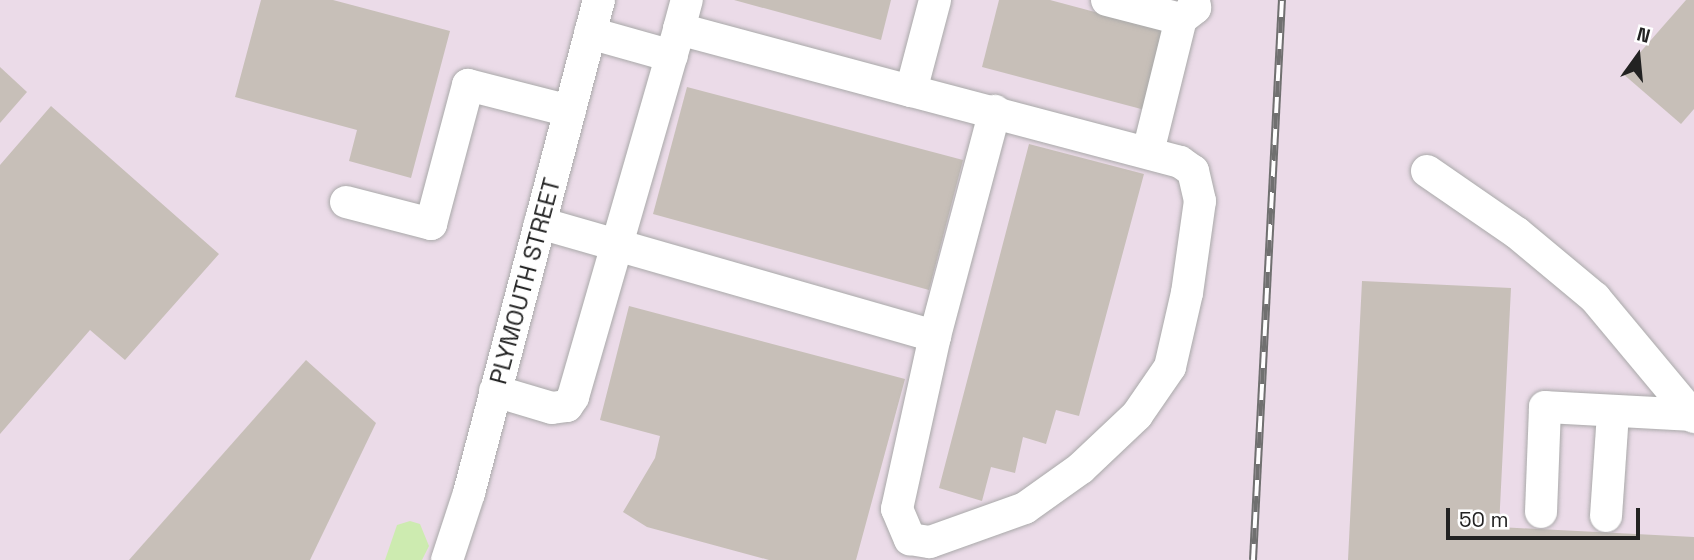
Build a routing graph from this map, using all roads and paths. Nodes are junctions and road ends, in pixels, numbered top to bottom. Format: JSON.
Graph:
{"nodes":[{"id":1,"x":599,"y":0,"type":"edge"},
{"id":2,"x":934,"y":0,"type":"edge"},
{"id":3,"x":1107,"y":0,"type":"edge"},
{"id":4,"x":1187,"y":10,"type":"edge"},
{"id":5,"x":679,"y":29,"type":"edge"},
{"id":6,"x":590,"y":33,"type":"junction"},
{"id":7,"x":911,"y":91,"type":"junction"},
{"id":8,"x":570,"y":111,"type":"junction"},
{"id":9,"x":995,"y":111,"type":"junction"},
{"id":10,"x":1149,"y":152,"type":"junction"},
{"id":11,"x":1427,"y":171,"type":"dead end"},
{"id":12,"x":346,"y":202,"type":"dead end"},
{"id":13,"x":540,"y":223,"type":"junction"},
{"id":14,"x":617,"y":244,"type":"junction"},
{"id":15,"x":935,"y":336,"type":"junction"},
{"id":16,"x":495,"y":391,"type":"junction"},
{"id":17,"x":1613,"y":412,"type":"junction"},
{"id":18,"x":1692,"y":416,"type":"edge"},
{"id":19,"x":1541,"y":512,"type":"dead end"},
{"id":20,"x":1606,"y":516,"type":"dead end"},
{"id":21,"x":447,"y":560,"type":"edge"}],
"edges":[{"from":1,"to":6,"type":"street","name":"PLYMOUTH STREET"},
{"from":2,"to":7,"type":"street"},
{"from":3,"to":4,"type":"street"},
{"from":4,"to":10,"type":"street"},
{"from":5,"to":6,"type":"street"},
{"from":5,"to":7,"type":"street"},
{"from":5,"to":14,"type":"street"},
{"from":6,"to":8,"type":"street","name":"PLYMOUTH STREET"},
{"from":7,"to":9,"type":"street"},
{"from":8,"to":12,"type":"street"},
{"from":8,"to":13,"type":"street","name":"PLYMOUTH STREET"},
{"from":9,"to":10,"type":"street"},
{"from":9,"to":15,"type":"street"},
{"from":10,"to":15,"type":"street"},
{"from":11,"to":18,"type":"street"},
{"from":13,"to":14,"type":"street"},
{"from":13,"to":16,"type":"street","name":"PLYMOUTH STREET"},
{"from":14,"to":15,"type":"street"},
{"from":14,"to":16,"type":"street"},
{"from":16,"to":21,"type":"street","name":"PLYMOUTH STREET"},
{"from":17,"to":18,"type":"street"},
{"from":17,"to":19,"type":"street"},
{"from":17,"to":20,"type":"street"}]}
